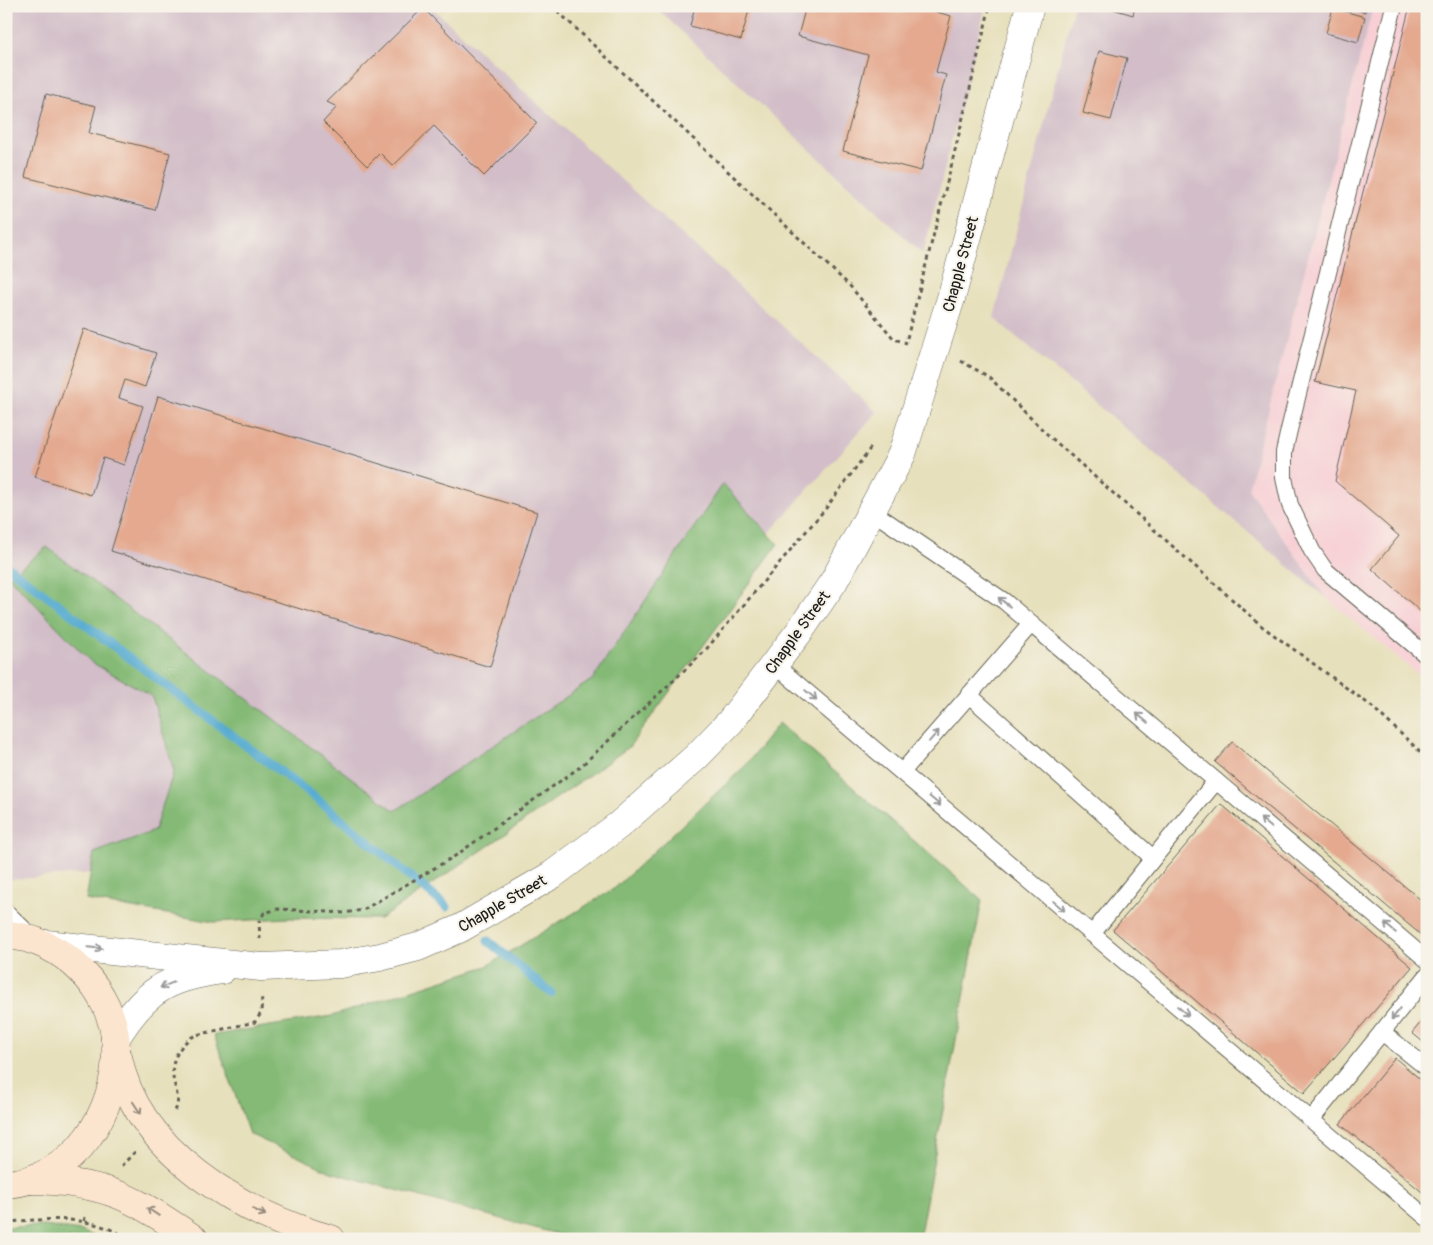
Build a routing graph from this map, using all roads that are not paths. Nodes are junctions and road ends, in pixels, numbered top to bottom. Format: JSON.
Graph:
{"nodes":[{"id":1,"x":1030,"y":6,"type":"edge"},
{"id":2,"x":1394,"y":6,"type":"edge"},
{"id":3,"x":872,"y":512,"type":"junction"},
{"id":4,"x":1031,"y":624,"type":"junction"},
{"id":5,"x":1427,"y":656,"type":"edge"},
{"id":6,"x":774,"y":664,"type":"junction"},
{"id":7,"x":969,"y":695,"type":"junction"},
{"id":8,"x":902,"y":772,"type":"junction"},
{"id":9,"x":1216,"y":781,"type":"junction"},
{"id":10,"x":1153,"y":858,"type":"junction"},
{"id":11,"x":6,"y":912,"type":"edge"},
{"id":12,"x":1092,"y":934,"type":"junction"},
{"id":13,"x":6,"y":935,"type":"edge"},
{"id":14,"x":42,"y":943,"type":"junction"},
{"id":15,"x":1427,"y":960,"type":"edge"},
{"id":16,"x":255,"y":967,"type":"junction"},
{"id":17,"x":1427,"y":976,"type":"edge"},
{"id":18,"x":1382,"y":1032,"type":"junction"},
{"id":19,"x":116,"y":1042,"type":"junction"},
{"id":20,"x":1427,"y":1068,"type":"edge"},
{"id":21,"x":1311,"y":1120,"type":"junction"},
{"id":22,"x":19,"y":1182,"type":"edge"},
{"id":23,"x":1427,"y":1218,"type":"edge"},
{"id":24,"x":194,"y":1239,"type":"edge"},
{"id":25,"x":331,"y":1239,"type":"edge"}],
"edges":[{"from":1,"to":3,"type":"street","name":"Chapple Street"},
{"from":2,"to":5,"type":"lane"},
{"from":4,"to":3,"type":"lane","one_way":true},
{"from":3,"to":6,"type":"street","name":"Chapple Street"},
{"from":4,"to":7,"type":"lane"},
{"from":9,"to":4,"type":"lane","one_way":true},
{"from":6,"to":8,"type":"lane","one_way":true},
{"from":6,"to":16,"type":"street","name":"Chapple Street"},
{"from":8,"to":7,"type":"lane","one_way":true},
{"from":7,"to":10,"type":"lane"},
{"from":8,"to":12,"type":"lane","one_way":true},
{"from":9,"to":10,"type":"lane"},
{"from":15,"to":9,"type":"lane","one_way":true},
{"from":10,"to":12,"type":"lane"},
{"from":11,"to":14,"type":"lane"},
{"from":12,"to":21,"type":"lane","one_way":true},
{"from":13,"to":14,"type":"main road"},
{"from":14,"to":16,"type":"street","name":"Chapple Street","one_way":true},
{"from":14,"to":19,"type":"main road"},
{"from":16,"to":19,"type":"street","name":"Chapple Street","one_way":true},
{"from":17,"to":18,"type":"lane","one_way":true},
{"from":18,"to":20,"type":"lane"},
{"from":18,"to":21,"type":"lane"},
{"from":19,"to":22,"type":"main road"},
{"from":19,"to":25,"type":"main road","one_way":true},
{"from":21,"to":23,"type":"lane"},
{"from":24,"to":22,"type":"main road","one_way":true}]}
